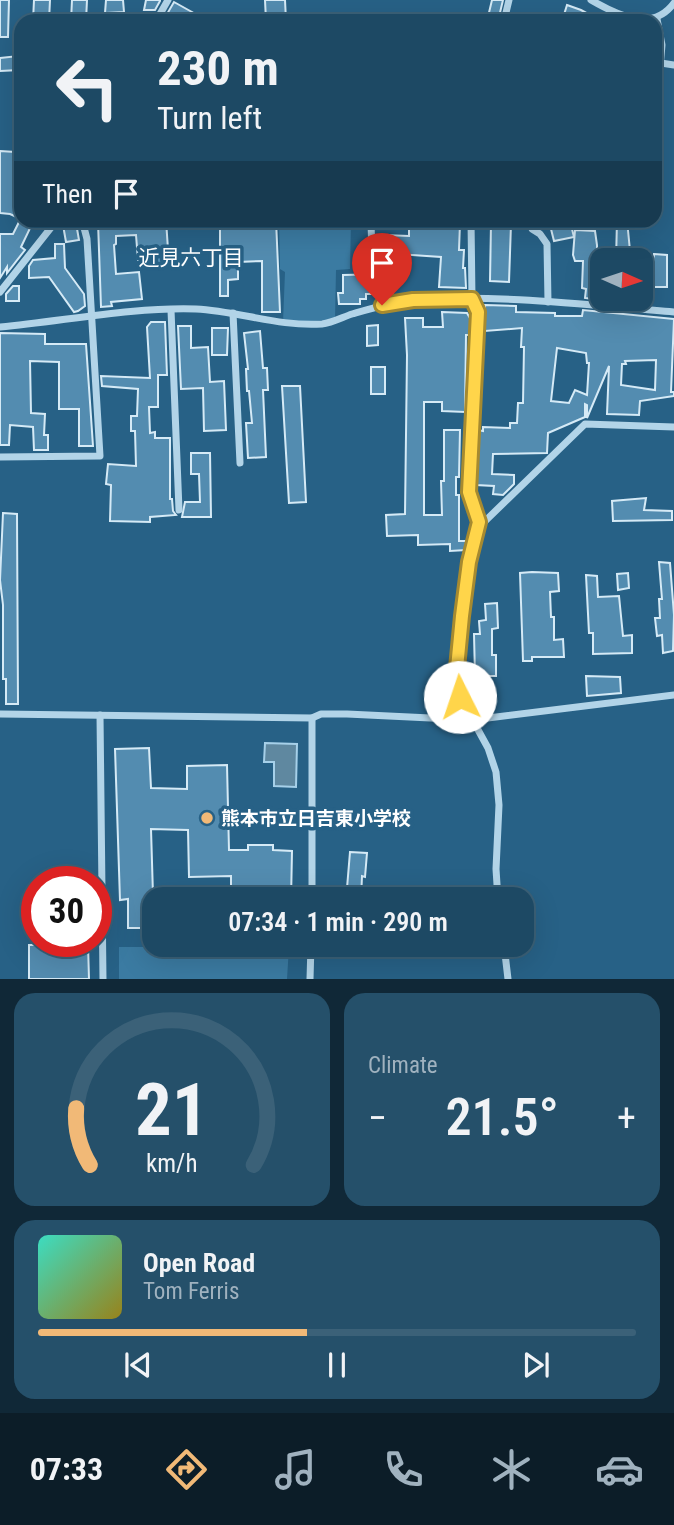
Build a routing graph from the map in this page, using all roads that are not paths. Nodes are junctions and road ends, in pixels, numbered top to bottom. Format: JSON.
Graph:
{"nodes":[{"id":1,"x":591,"y":0,"type":"edge"},
{"id":2,"x":622,"y":14,"type":"edge"},
{"id":3,"x":51,"y":228,"type":"edge"},
{"id":4,"x":84,"y":228,"type":"edge"},
{"id":5,"x":371,"y":228,"type":"edge"},
{"id":6,"x":471,"y":228,"type":"edge"},
{"id":7,"x":532,"y":228,"type":"edge"},
{"id":8,"x":0,"y":292,"type":"edge"},
{"id":9,"x":472,"y":299,"type":"junction"},
{"id":10,"x":548,"y":302,"type":"junction"},
{"id":11,"x":390,"y":304,"type":"junction"},
{"id":12,"x":171,"y":310,"type":"junction"},
{"id":13,"x":674,"y":312,"type":"edge"},
{"id":14,"x":233,"y":313,"type":"junction"},
{"id":15,"x":92,"y":316,"type":"junction"},
{"id":16,"x":0,"y":327,"type":"edge"},
{"id":17,"x":674,"y":427,"type":"edge"},
{"id":18,"x":0,"y":457,"type":"edge"},
{"id":19,"x":240,"y":464,"type":"dead end"},
{"id":20,"x":179,"y":510,"type":"dead end"},
{"id":21,"x":478,"y":528,"type":"junction"},
{"id":22,"x":674,"y":695,"type":"edge"},
{"id":23,"x":0,"y":713,"type":"edge"},
{"id":24,"x":100,"y":715,"type":"junction"},
{"id":25,"x":312,"y":718,"type":"junction"},
{"id":26,"x":472,"y":720,"type":"junction"},
{"id":27,"x":312,"y":887,"type":"edge"},
{"id":28,"x":497,"y":887,"type":"edge"},
{"id":29,"x":311,"y":957,"type":"edge"},
{"id":30,"x":505,"y":957,"type":"edge"},
{"id":31,"x":103,"y":979,"type":"edge"},
{"id":32,"x":310,"y":979,"type":"edge"},
{"id":33,"x":508,"y":979,"type":"edge"}],
"edges":[{"from":1,"to":2,"type":"street"},
{"from":3,"to":8,"type":"street"},
{"from":4,"to":15,"type":"street"},
{"from":5,"to":11,"type":"street"},
{"from":6,"to":9,"type":"street"},
{"from":7,"to":10,"type":"street"},
{"from":9,"to":10,"type":"street"},
{"from":9,"to":11,"type":"street"},
{"from":9,"to":21,"type":"street"},
{"from":10,"to":13,"type":"street"},
{"from":11,"to":14,"type":"street"},
{"from":12,"to":14,"type":"street"},
{"from":12,"to":15,"type":"street"},
{"from":12,"to":20,"type":"street"},
{"from":14,"to":19,"type":"street"},
{"from":15,"to":16,"type":"street"},
{"from":15,"to":18,"type":"street"},
{"from":17,"to":21,"type":"street"},
{"from":21,"to":26,"type":"street"},
{"from":22,"to":26,"type":"street"},
{"from":23,"to":24,"type":"street"},
{"from":24,"to":25,"type":"street"},
{"from":24,"to":31,"type":"street"},
{"from":25,"to":26,"type":"street"},
{"from":25,"to":27,"type":"street"},
{"from":26,"to":28,"type":"street"},
{"from":29,"to":32,"type":"street"},
{"from":30,"to":33,"type":"street"}]}
